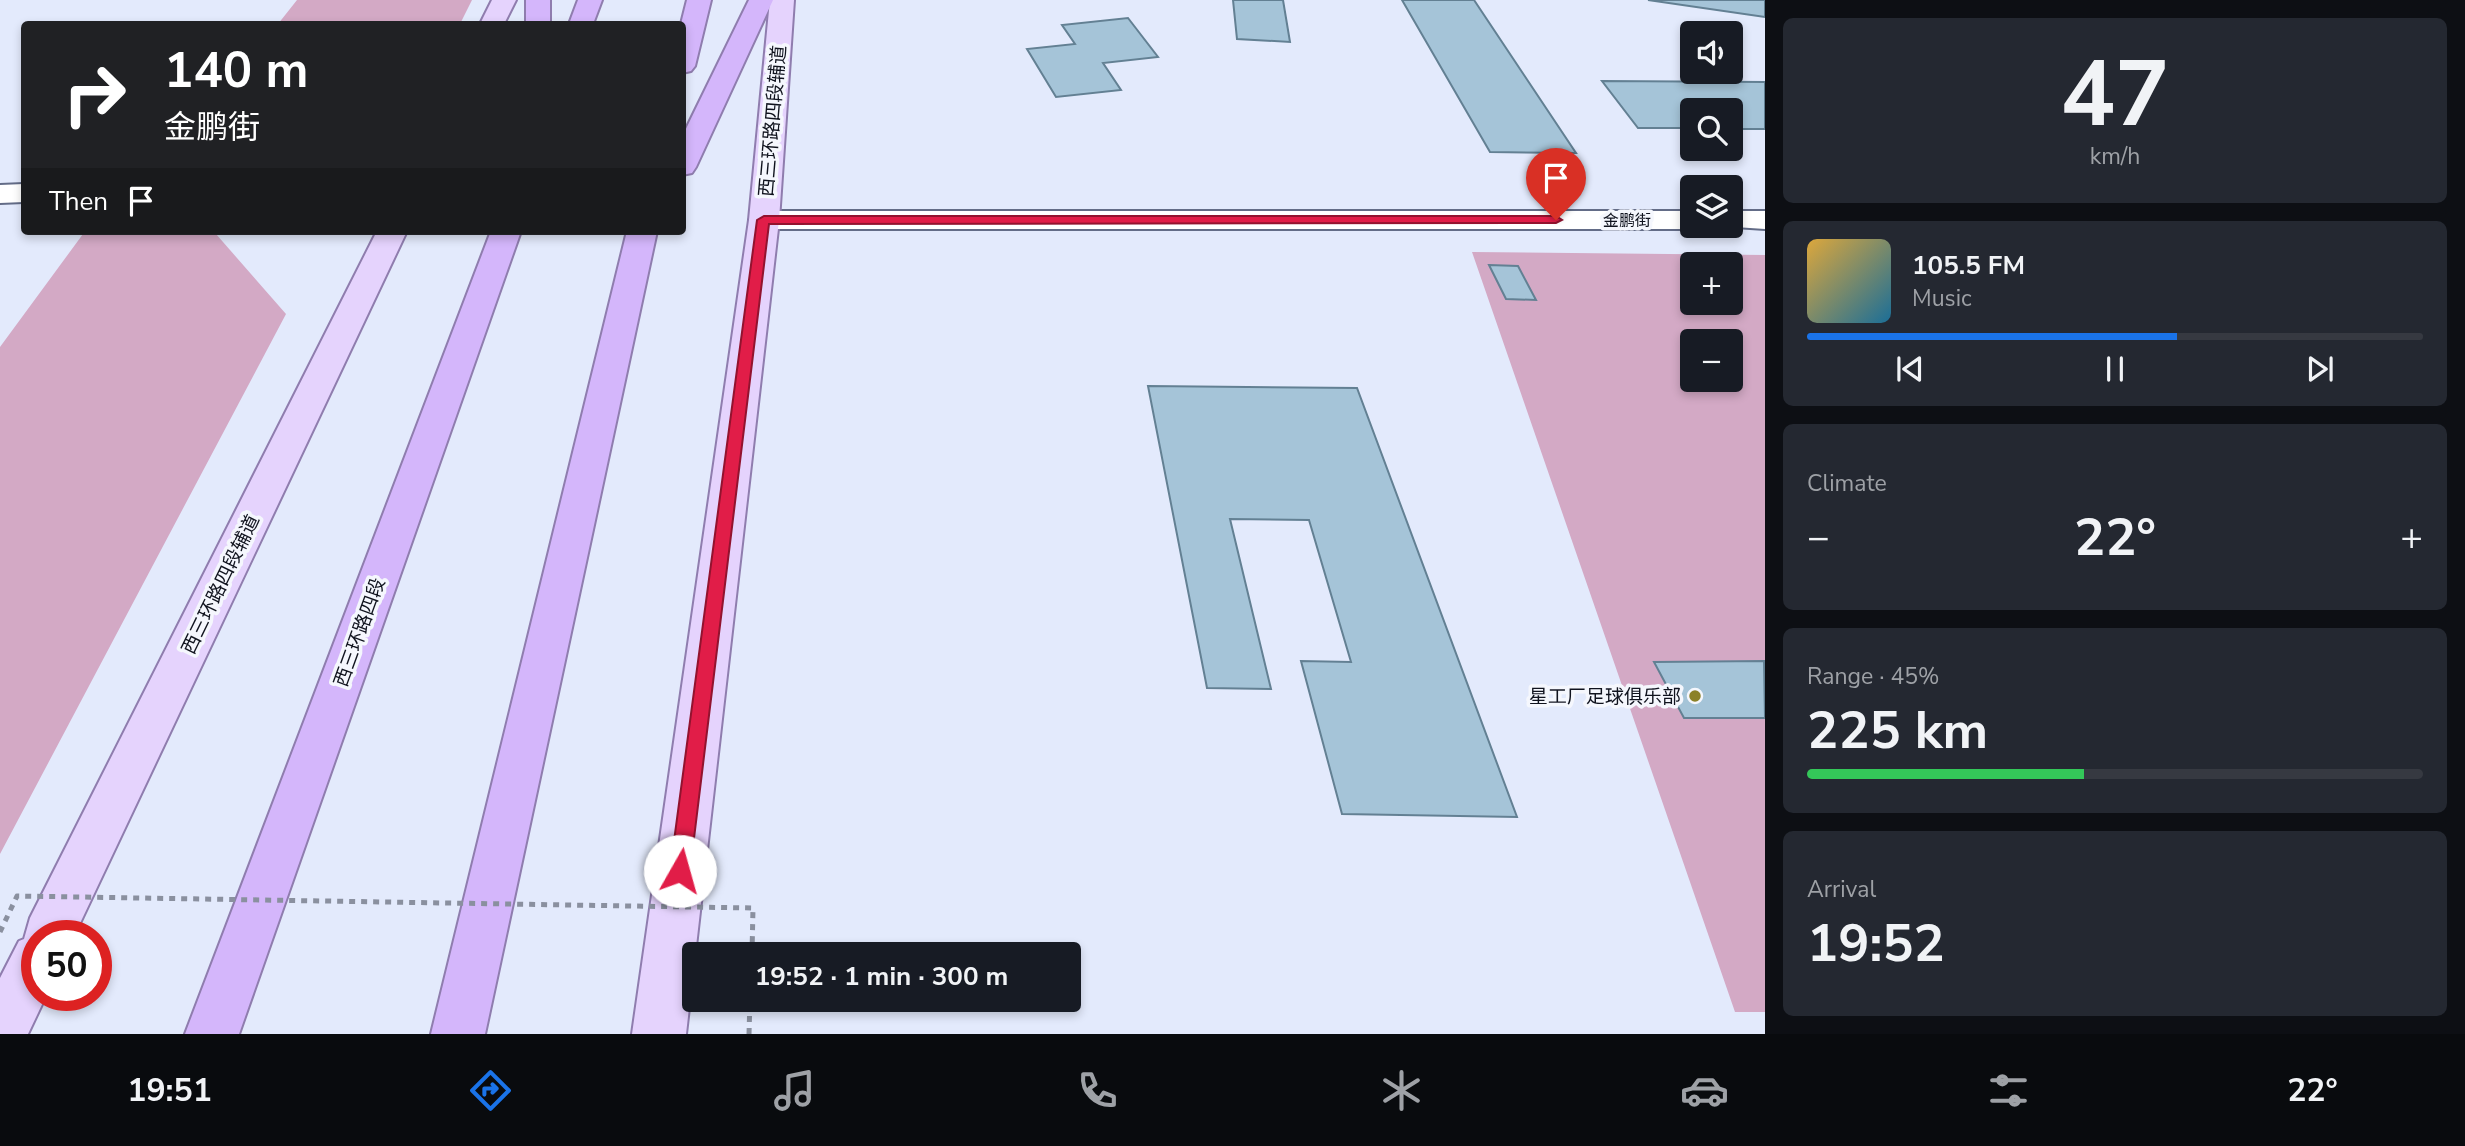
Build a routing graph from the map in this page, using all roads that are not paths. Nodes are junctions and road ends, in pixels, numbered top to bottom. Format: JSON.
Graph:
{"nodes":[{"id":1,"x":504,"y":0,"type":"edge"},
{"id":2,"x":538,"y":0,"type":"edge"},
{"id":3,"x":590,"y":0,"type":"edge"},
{"id":4,"x":699,"y":0,"type":"edge"},
{"id":5,"x":761,"y":0,"type":"edge"},
{"id":6,"x":782,"y":0,"type":"edge"},
{"id":7,"x":494,"y":21,"type":"edge"},
{"id":8,"x":538,"y":21,"type":"edge"},
{"id":9,"x":582,"y":21,"type":"edge"},
{"id":10,"x":686,"y":50,"type":"edge"},
{"id":11,"x":686,"y":159,"type":"edge"},
{"id":12,"x":0,"y":194,"type":"edge"},
{"id":13,"x":21,"y":194,"type":"edge"},
{"id":14,"x":764,"y":220,"type":"junction"},
{"id":15,"x":1680,"y":220,"type":"edge"},
{"id":16,"x":1743,"y":220,"type":"edge"},
{"id":17,"x":1765,"y":220,"type":"edge"},
{"id":18,"x":390,"y":235,"type":"edge"},
{"id":19,"x":505,"y":235,"type":"edge"},
{"id":20,"x":641,"y":235,"type":"edge"},
{"id":21,"x":650,"y":235,"type":"edge"},
{"id":22,"x":630,"y":278,"type":"junction"},
{"id":23,"x":56,"y":920,"type":"edge"},
{"id":24,"x":21,"y":991,"type":"edge"},
{"id":25,"x":0,"y":1034,"type":"edge"},
{"id":26,"x":212,"y":1034,"type":"edge"},
{"id":27,"x":458,"y":1034,"type":"edge"},
{"id":28,"x":659,"y":1034,"type":"edge"}],
"edges":[{"from":1,"to":7,"type":"main road"},
{"from":2,"to":8,"type":"highway"},
{"from":3,"to":9,"type":"highway"},
{"from":4,"to":10,"type":"highway"},
{"from":5,"to":11,"type":"highway"},
{"from":6,"to":14,"type":"main road","name":"西三环路四段辅道"},
{"from":12,"to":13,"type":"street"},
{"from":14,"to":15,"type":"street","name":"金鹏街"},
{"from":14,"to":28,"type":"main road","name":"西三环路四段辅道"},
{"from":16,"to":17,"type":"street"},
{"from":18,"to":23,"type":"main road","name":"西三环路四段辅道"},
{"from":19,"to":26,"type":"highway","name":"西三环路四段"},
{"from":20,"to":22,"type":"highway"},
{"from":21,"to":22,"type":"highway"},
{"from":22,"to":27,"type":"highway"},
{"from":24,"to":25,"type":"main road"}]}
